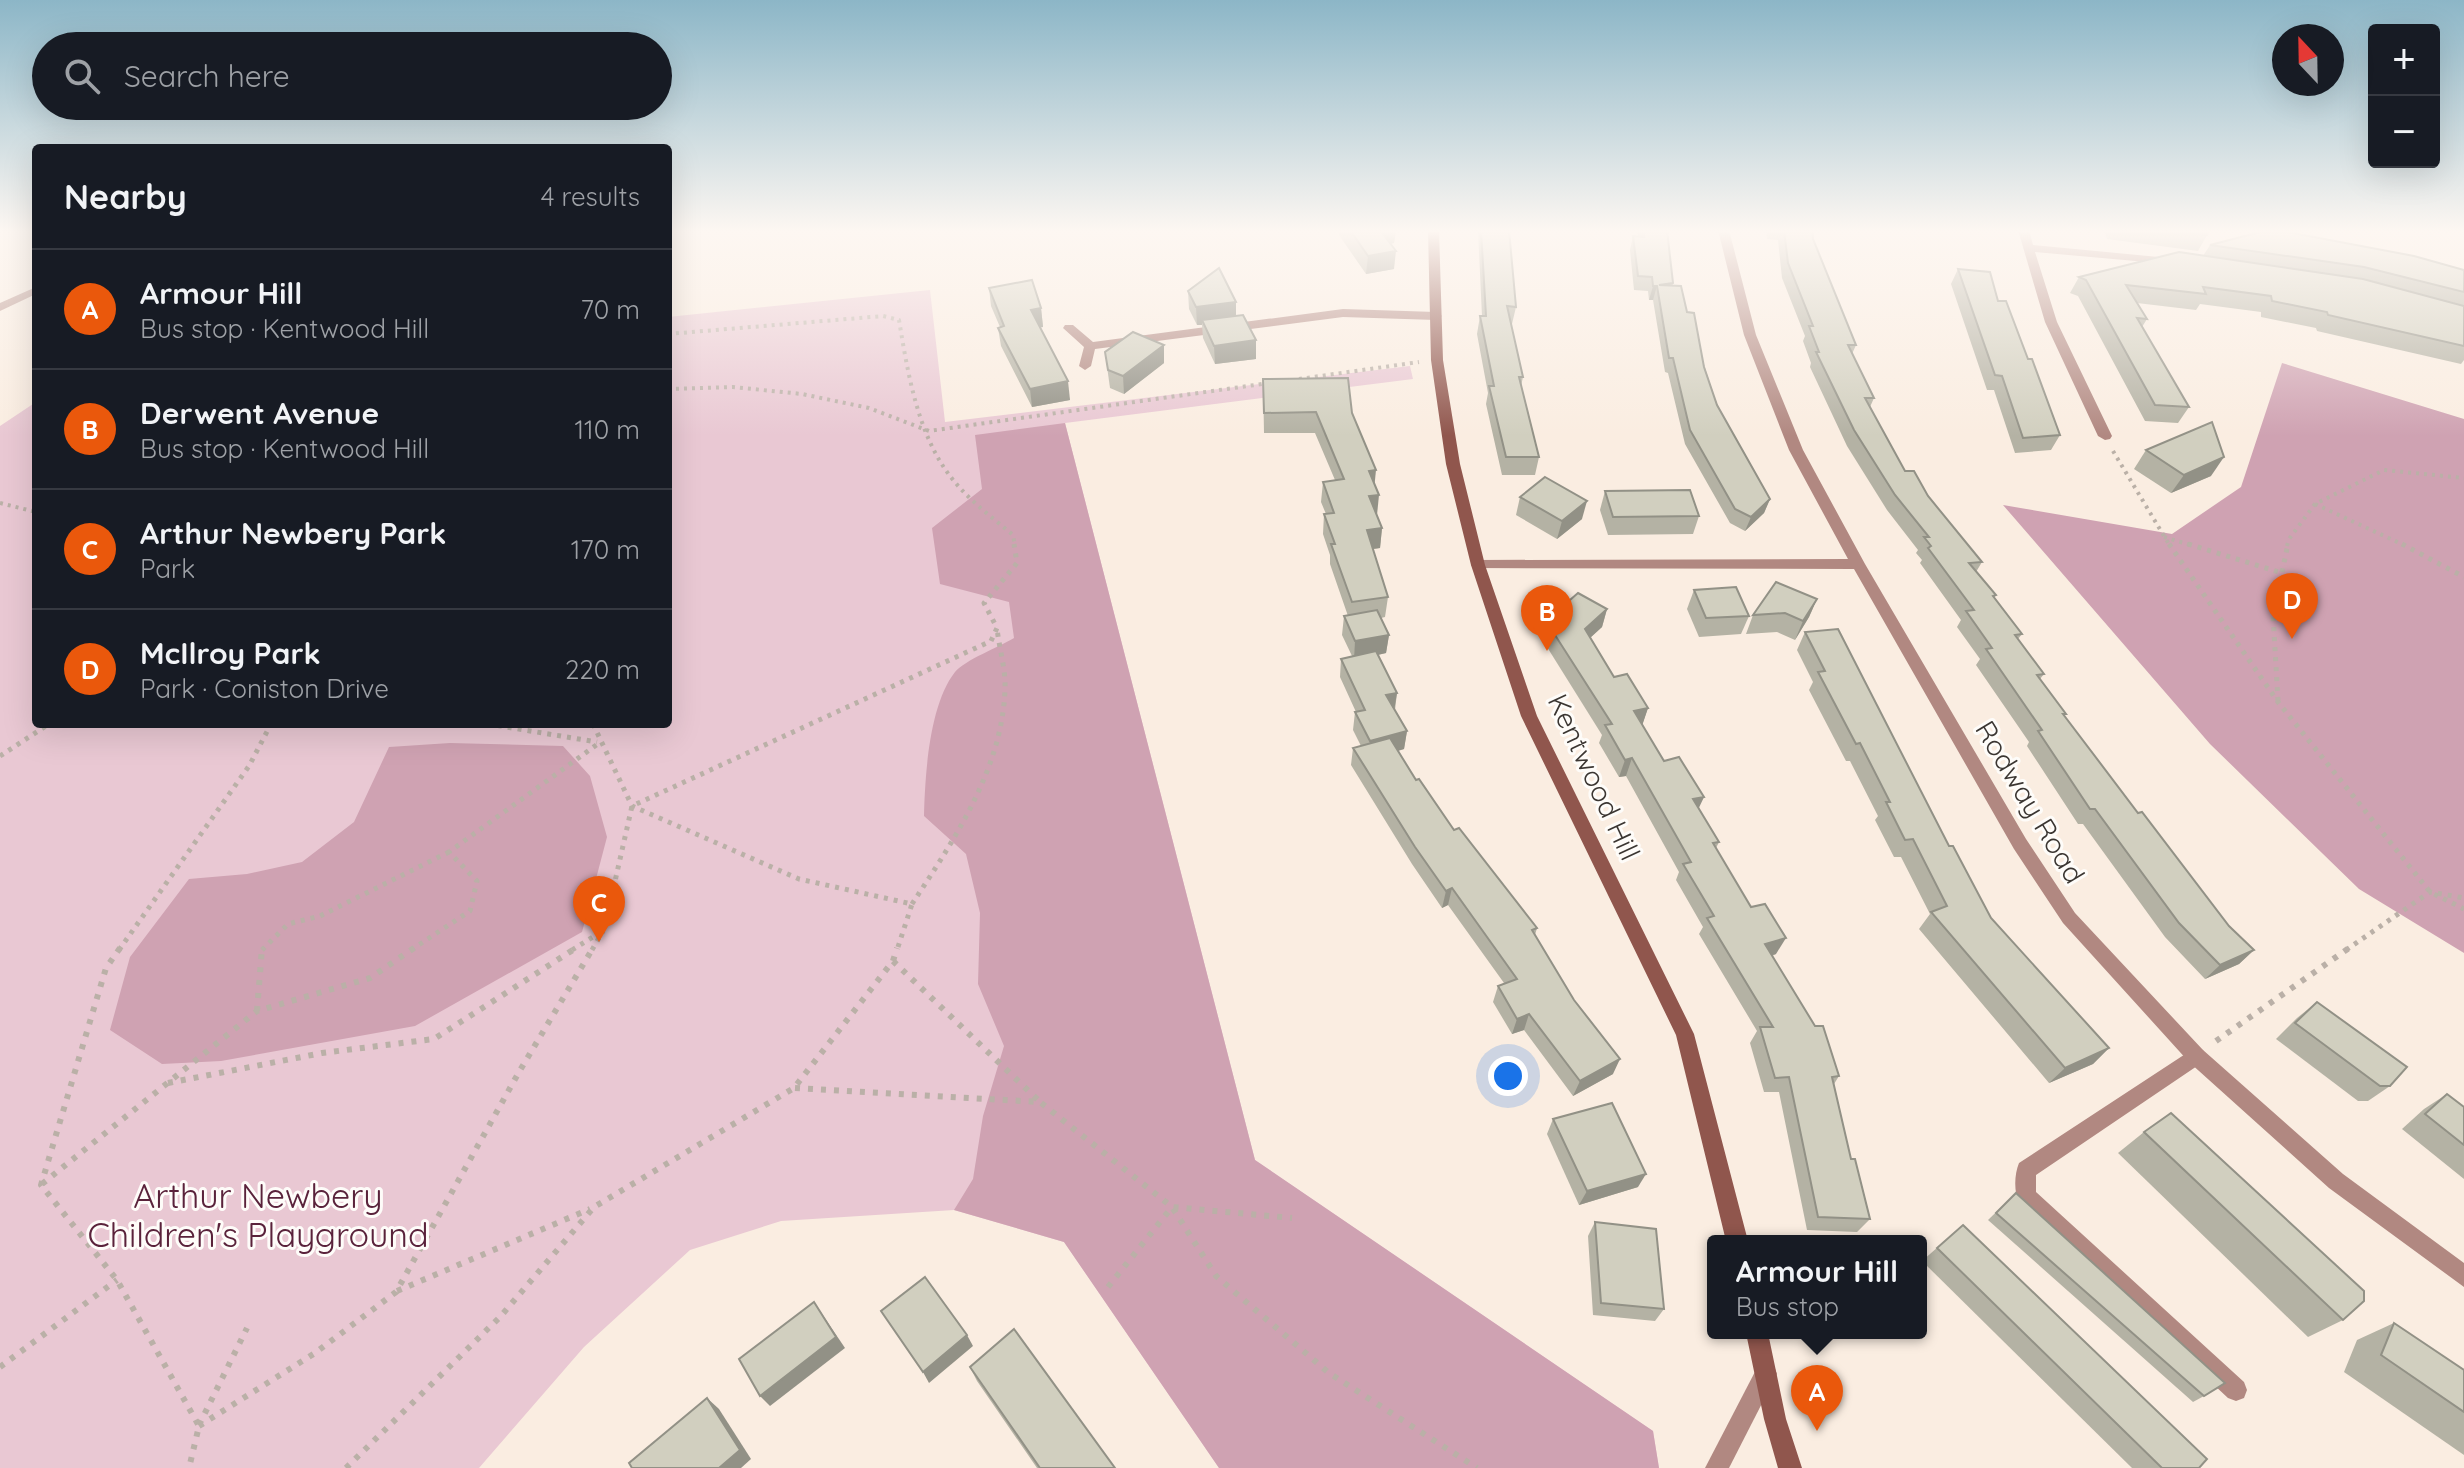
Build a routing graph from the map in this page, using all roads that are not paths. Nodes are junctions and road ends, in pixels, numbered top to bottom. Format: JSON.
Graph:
{"nodes":[{"id":1,"x":1435,"y":299,"type":"edge"},
{"id":2,"x":1741,"y":299,"type":"edge"},
{"id":3,"x":2044,"y":299,"type":"edge"},
{"id":4,"x":1436,"y":316,"type":"junction"},
{"id":5,"x":1069,"y":328,"type":"dead end"},
{"id":6,"x":1090,"y":346,"type":"junction"},
{"id":7,"x":1085,"y":366,"type":"dead end"},
{"id":8,"x":2105,"y":436,"type":"road end"},
{"id":9,"x":1858,"y":564,"type":"junction"},
{"id":10,"x":1478,"y":565,"type":"junction"},
{"id":11,"x":2196,"y":1056,"type":"junction"},
{"id":12,"x":1735,"y":1235,"type":"edge"},
{"id":13,"x":2464,"y":1276,"type":"edge"},
{"id":14,"x":1758,"y":1339,"type":"edge"},
{"id":15,"x":1766,"y":1374,"type":"junction"},
{"id":16,"x":2236,"y":1390,"type":"dead end"},
{"id":17,"x":1717,"y":1468,"type":"edge"},
{"id":18,"x":1790,"y":1468,"type":"edge"}],
"edges":[{"from":1,"to":4,"type":"street","name":"Kentwood Hill"},
{"from":2,"to":9,"type":"street","name":"Rodway Road"},
{"from":3,"to":8,"type":"street"},
{"from":4,"to":6,"type":"street"},
{"from":4,"to":10,"type":"street","name":"Kentwood Hill"},
{"from":5,"to":6,"type":"street"},
{"from":6,"to":7,"type":"street"},
{"from":9,"to":10,"type":"street"},
{"from":9,"to":11,"type":"street","name":"Rodway Road"},
{"from":10,"to":12,"type":"street","name":"Kentwood Hill"},
{"from":11,"to":13,"type":"street","name":"Rodway Road"},
{"from":11,"to":16,"type":"street"},
{"from":14,"to":15,"type":"street"},
{"from":15,"to":17,"type":"street"},
{"from":15,"to":18,"type":"street"}]}
